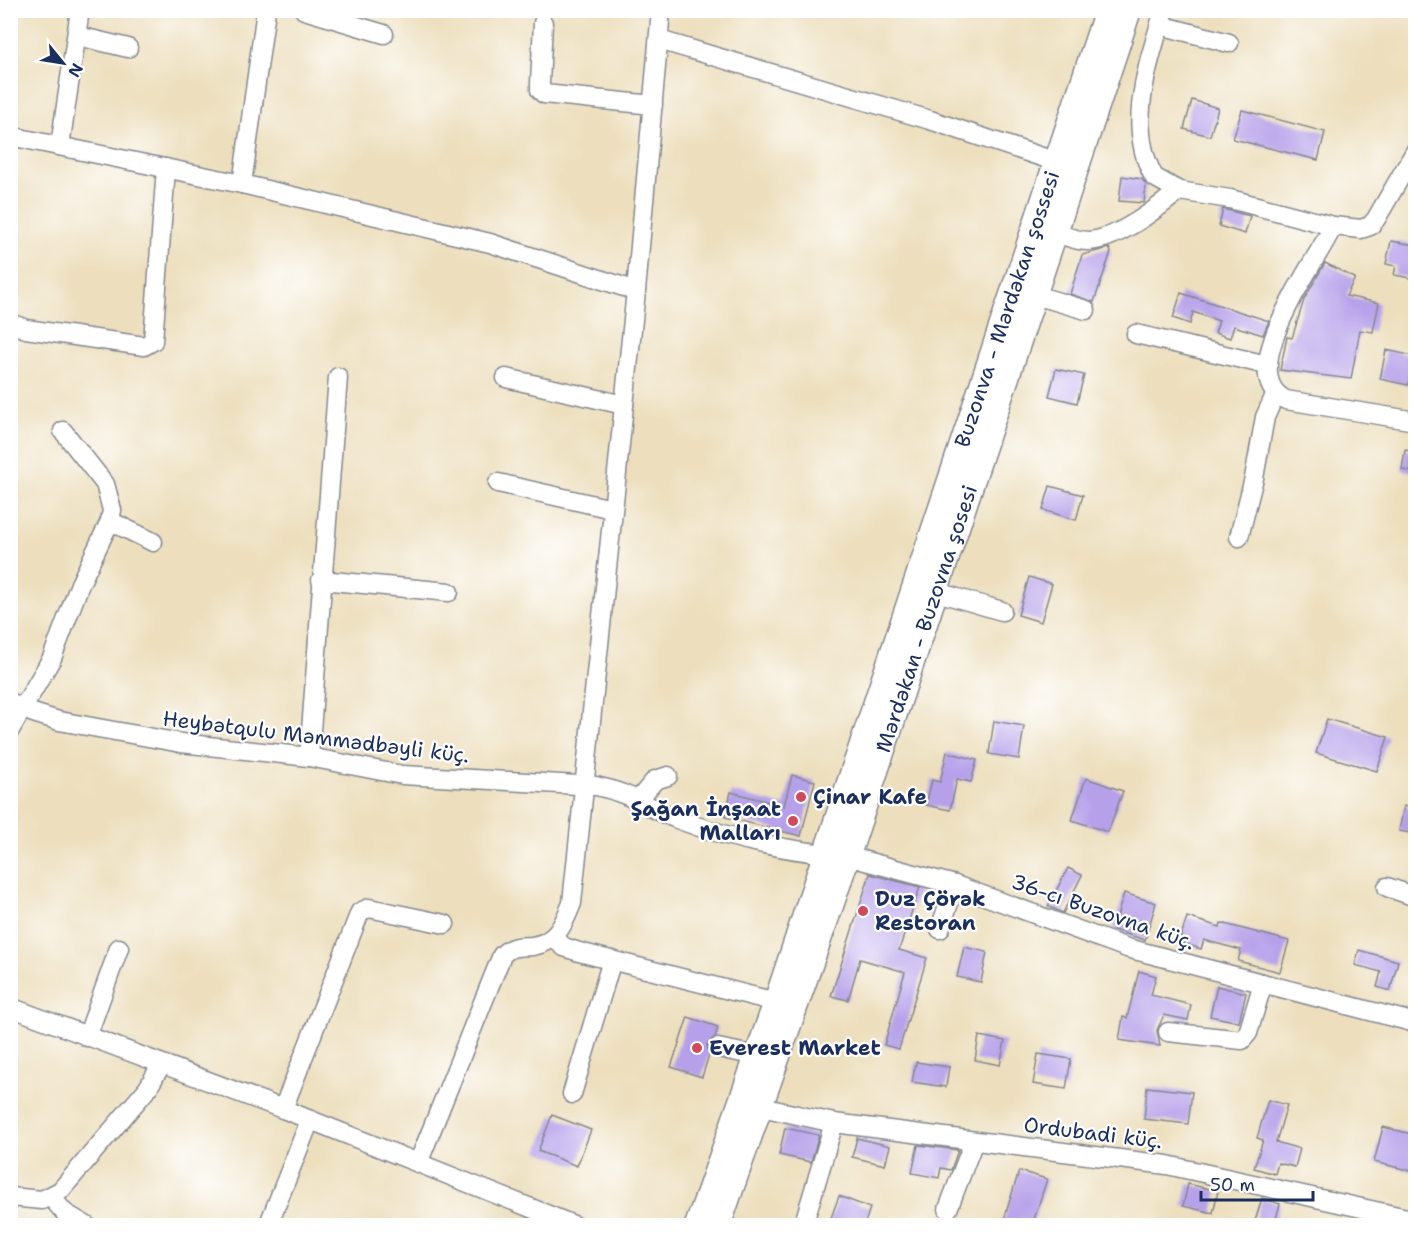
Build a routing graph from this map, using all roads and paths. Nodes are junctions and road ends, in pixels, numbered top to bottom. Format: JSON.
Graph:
{"nodes":[{"id":1,"x":80,"y":10,"type":"edge"},
{"id":2,"x":266,"y":10,"type":"edge"},
{"id":3,"x":304,"y":10,"type":"edge"},
{"id":4,"x":661,"y":10,"type":"edge"},
{"id":5,"x":1107,"y":10,"type":"edge"},
{"id":6,"x":1129,"y":10,"type":"edge"},
{"id":7,"x":1162,"y":18,"type":"edge"},
{"id":8,"x":543,"y":23,"type":"dead end"},
{"id":9,"x":384,"y":34,"type":"dead end"},
{"id":10,"x":78,"y":36,"type":"junction"},
{"id":11,"x":659,"y":40,"type":"junction"},
{"id":12,"x":1229,"y":43,"type":"dead end"},
{"id":13,"x":128,"y":48,"type":"dead end"},
{"id":14,"x":653,"y":105,"type":"junction"},
{"id":15,"x":10,"y":136,"type":"edge"},
{"id":16,"x":60,"y":146,"type":"junction"},
{"id":17,"x":1416,"y":150,"type":"edge"},
{"id":18,"x":1057,"y":162,"type":"junction"},
{"id":19,"x":166,"y":168,"type":"junction"},
{"id":20,"x":242,"y":184,"type":"junction"},
{"id":21,"x":1179,"y":192,"type":"junction"},
{"id":22,"x":1333,"y":226,"type":"junction"},
{"id":23,"x":1055,"y":233,"type":"junction"},
{"id":24,"x":636,"y":291,"type":"junction"},
{"id":25,"x":1035,"y":295,"type":"junction"},
{"id":26,"x":1086,"y":310,"type":"dead end"},
{"id":27,"x":10,"y":323,"type":"edge"},
{"id":28,"x":1136,"y":334,"type":"dead end"},
{"id":29,"x":1267,"y":365,"type":"junction"},
{"id":30,"x":338,"y":377,"type":"dead end"},
{"id":31,"x":506,"y":378,"type":"dead end"},
{"id":32,"x":1275,"y":395,"type":"junction"},
{"id":33,"x":624,"y":405,"type":"junction"},
{"id":34,"x":1416,"y":422,"type":"edge"},
{"id":35,"x":63,"y":431,"type":"dead end"},
{"id":36,"x":498,"y":483,"type":"dead end"},
{"id":37,"x":612,"y":509,"type":"junction"},
{"id":38,"x":110,"y":521,"type":"junction"},
{"id":39,"x":1239,"y":537,"type":"dead end"},
{"id":40,"x":153,"y":542,"type":"dead end"},
{"id":41,"x":321,"y":580,"type":"junction"},
{"id":42,"x":449,"y":592,"type":"dead end"},
{"id":43,"x":937,"y":592,"type":"junction"},
{"id":44,"x":1002,"y":611,"type":"dead end"},
{"id":45,"x":16,"y":706,"type":"edge"},
{"id":46,"x":10,"y":730,"type":"edge"},
{"id":47,"x":309,"y":757,"type":"junction"},
{"id":48,"x":668,"y":776,"type":"dead end"},
{"id":49,"x":584,"y":784,"type":"junction"},
{"id":50,"x":639,"y":799,"type":"junction"},
{"id":51,"x":836,"y":855,"type":"junction"},
{"id":52,"x":955,"y":885,"type":"junction"},
{"id":53,"x":1387,"y":887,"type":"dead end"},
{"id":54,"x":1416,"y":897,"type":"edge"},
{"id":55,"x":445,"y":924,"type":"dead end"},
{"id":56,"x":940,"y":929,"type":"dead end"},
{"id":57,"x":554,"y":938,"type":"junction"},
{"id":58,"x":119,"y":948,"type":"dead end"},
{"id":59,"x":612,"y":960,"type":"junction"},
{"id":60,"x":1263,"y":983,"type":"junction"},
{"id":61,"x":776,"y":1002,"type":"junction"},
{"id":62,"x":10,"y":1007,"type":"edge"},
{"id":63,"x":1416,"y":1023,"type":"edge"},
{"id":64,"x":1168,"y":1032,"type":"dead end"},
{"id":65,"x":87,"y":1037,"type":"junction"},
{"id":66,"x":718,"y":1048,"type":"dead end"},
{"id":67,"x":757,"y":1056,"type":"junction"},
{"id":68,"x":161,"y":1065,"type":"junction"},
{"id":69,"x":572,"y":1094,"type":"dead end"},
{"id":70,"x":761,"y":1107,"type":"junction"},
{"id":71,"x":283,"y":1109,"type":"junction"},
{"id":72,"x":310,"y":1120,"type":"junction"},
{"id":73,"x":834,"y":1124,"type":"junction"},
{"id":74,"x":974,"y":1141,"type":"junction"},
{"id":75,"x":418,"y":1161,"type":"junction"},
{"id":76,"x":10,"y":1197,"type":"edge"},
{"id":77,"x":51,"y":1197,"type":"junction"},
{"id":78,"x":948,"y":1209,"type":"dead end"},
{"id":79,"x":1416,"y":1220,"type":"edge"},
{"id":80,"x":556,"y":1222,"type":"edge"},
{"id":81,"x":87,"y":1226,"type":"edge"},
{"id":82,"x":268,"y":1226,"type":"edge"},
{"id":83,"x":576,"y":1226,"type":"edge"},
{"id":84,"x":697,"y":1226,"type":"edge"},
{"id":85,"x":718,"y":1226,"type":"edge"},
{"id":86,"x":803,"y":1226,"type":"edge"}],
"edges":[{"from":1,"to":10,"type":"street"},
{"from":2,"to":20,"type":"street"},
{"from":3,"to":9,"type":"street"},
{"from":4,"to":11,"type":"street"},
{"from":5,"to":18,"type":"main road","name":"Buzonva - Mərdəkan şossesi"},
{"from":6,"to":23,"type":"main road","name":"Mərdəkan - Buzovna şosesi"},
{"from":7,"to":12,"type":"street"},
{"from":7,"to":21,"type":"street"},
{"from":8,"to":14,"type":"street"},
{"from":10,"to":13,"type":"street"},
{"from":10,"to":16,"type":"street"},
{"from":11,"to":14,"type":"street"},
{"from":11,"to":18,"type":"street"},
{"from":14,"to":24,"type":"street"},
{"from":15,"to":16,"type":"street"},
{"from":16,"to":19,"type":"street"},
{"from":17,"to":22,"type":"street"},
{"from":18,"to":51,"type":"main road","name":"Buzonva - Mərdəkan şossesi"},
{"from":19,"to":20,"type":"street"},
{"from":19,"to":27,"type":"street"},
{"from":20,"to":24,"type":"street"},
{"from":21,"to":22,"type":"street"},
{"from":21,"to":23,"type":"street"},
{"from":22,"to":29,"type":"street"},
{"from":23,"to":25,"type":"main road","name":"Mərdəkan - Buzovna şosesi"},
{"from":24,"to":33,"type":"street"},
{"from":25,"to":26,"type":"street"},
{"from":25,"to":43,"type":"main road","name":"Mərdəkan - Buzovna şosesi"},
{"from":28,"to":29,"type":"street"},
{"from":29,"to":32,"type":"street"},
{"from":30,"to":41,"type":"street"},
{"from":31,"to":33,"type":"street"},
{"from":32,"to":34,"type":"street"},
{"from":32,"to":39,"type":"street"},
{"from":33,"to":37,"type":"street"},
{"from":35,"to":38,"type":"street"},
{"from":36,"to":37,"type":"street"},
{"from":37,"to":49,"type":"street"},
{"from":38,"to":40,"type":"street"},
{"from":38,"to":45,"type":"street"},
{"from":41,"to":42,"type":"street"},
{"from":41,"to":47,"type":"street"},
{"from":43,"to":44,"type":"street"},
{"from":43,"to":51,"type":"main road","name":"Mərdəkan - Buzovna şosesi"},
{"from":45,"to":46,"type":"street"},
{"from":45,"to":47,"type":"street","name":"Heybətqulu Məmmədbəyli küç."},
{"from":47,"to":49,"type":"street","name":"Heybətqulu Məmmədbəyli küç."},
{"from":48,"to":50,"type":"street"},
{"from":49,"to":50,"type":"street","name":"Heybətqulu Məmmədbəyli küç."},
{"from":49,"to":57,"type":"street"},
{"from":50,"to":51,"type":"street","name":"Heybətqulu Məmmədbəyli küç."},
{"from":51,"to":52,"type":"street","name":"36-cı Buzovna küç."},
{"from":51,"to":61,"type":"main road","name":"Mərdəkan - Buzovna şosesi"},
{"from":51,"to":70,"type":"main road","name":"Mərdəkan - Buzovna şosesi"},
{"from":52,"to":56,"type":"street"},
{"from":52,"to":60,"type":"street","name":"36-cı Buzovna küç."},
{"from":53,"to":54,"type":"street"},
{"from":55,"to":71,"type":"street"},
{"from":57,"to":59,"type":"street"},
{"from":57,"to":75,"type":"street"},
{"from":58,"to":65,"type":"street"},
{"from":59,"to":61,"type":"street"},
{"from":59,"to":69,"type":"street"},
{"from":60,"to":63,"type":"street","name":"36-cı Buzovna küç."},
{"from":60,"to":64,"type":"street"},
{"from":61,"to":67,"type":"main road","name":"Mərdəkan - Buzovna şosesi"},
{"from":62,"to":65,"type":"street"},
{"from":65,"to":68,"type":"street"},
{"from":66,"to":67,"type":"street"},
{"from":67,"to":84,"type":"main road","name":"Mərdəkan - Buzovna şosesi"},
{"from":68,"to":71,"type":"street"},
{"from":68,"to":77,"type":"street"},
{"from":70,"to":73,"type":"street","name":"Ordubadi küç."},
{"from":70,"to":85,"type":"main road","name":"Mərdəkan - Buzovna şosesi"},
{"from":71,"to":72,"type":"street"},
{"from":72,"to":75,"type":"street"},
{"from":72,"to":82,"type":"street"},
{"from":73,"to":74,"type":"street","name":"Ordubadi küç."},
{"from":73,"to":86,"type":"street"},
{"from":74,"to":78,"type":"street"},
{"from":74,"to":79,"type":"street","name":"Ordubadi küç."},
{"from":75,"to":80,"type":"street"},
{"from":76,"to":77,"type":"street"},
{"from":77,"to":81,"type":"street"},
{"from":80,"to":83,"type":"street"}]}
